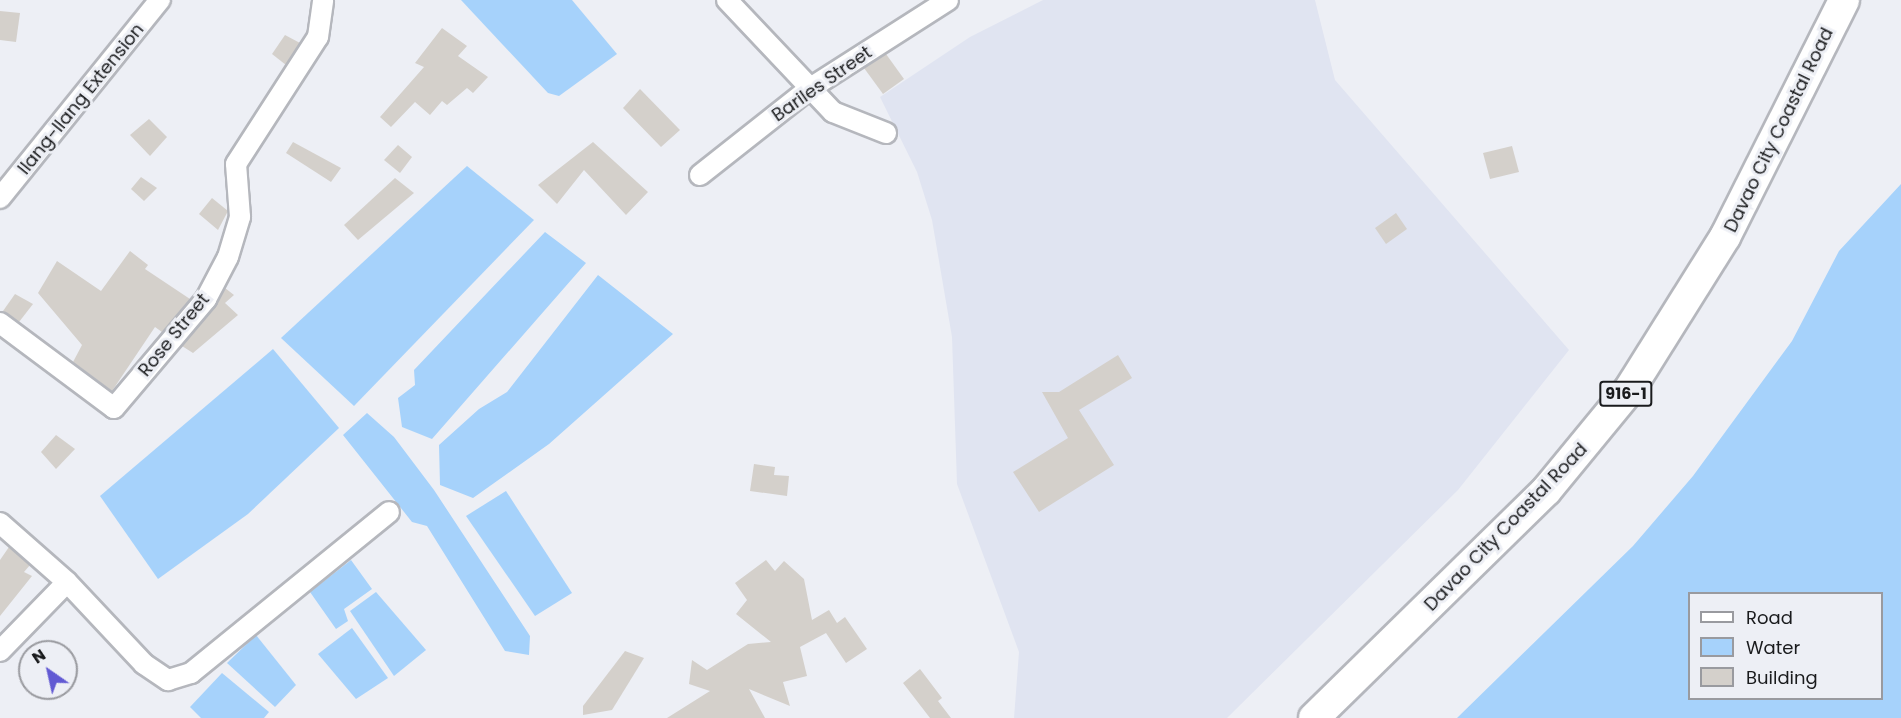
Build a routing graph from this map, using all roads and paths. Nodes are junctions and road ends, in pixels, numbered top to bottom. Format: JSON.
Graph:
{"nodes":[{"id":1,"x":160,"y":0,"type":"edge"},
{"id":2,"x":323,"y":0,"type":"edge"},
{"id":3,"x":727,"y":0,"type":"edge"},
{"id":4,"x":948,"y":0,"type":"edge"},
{"id":5,"x":1844,"y":0,"type":"edge"},
{"id":6,"x":809,"y":89,"type":"junction"},
{"id":7,"x":886,"y":133,"type":"dead end"},
{"id":8,"x":700,"y":175,"type":"dead end"},
{"id":9,"x":0,"y":198,"type":"edge"},
{"id":10,"x":0,"y":322,"type":"edge"},
{"id":11,"x":389,"y":512,"type":"dead end"},
{"id":12,"x":0,"y":523,"type":"edge"},
{"id":13,"x":67,"y":582,"type":"junction"},
{"id":14,"x":0,"y":651,"type":"edge"},
{"id":15,"x":1314,"y":718,"type":"edge"}],
"edges":[{"from":1,"to":9,"type":"street","name":"Ilang-Ilang Extension"},
{"from":2,"to":10,"type":"street","name":"Rose Street"},
{"from":3,"to":6,"type":"street"},
{"from":4,"to":6,"type":"street","name":"Bariles Street"},
{"from":5,"to":15,"type":"main road","name":"Davao City Coastal Road","number":"916-1"},
{"from":6,"to":7,"type":"street"},
{"from":6,"to":8,"type":"street","name":"Bariles Street"},
{"from":11,"to":13,"type":"street"},
{"from":12,"to":13,"type":"street"},
{"from":13,"to":14,"type":"street"}]}
